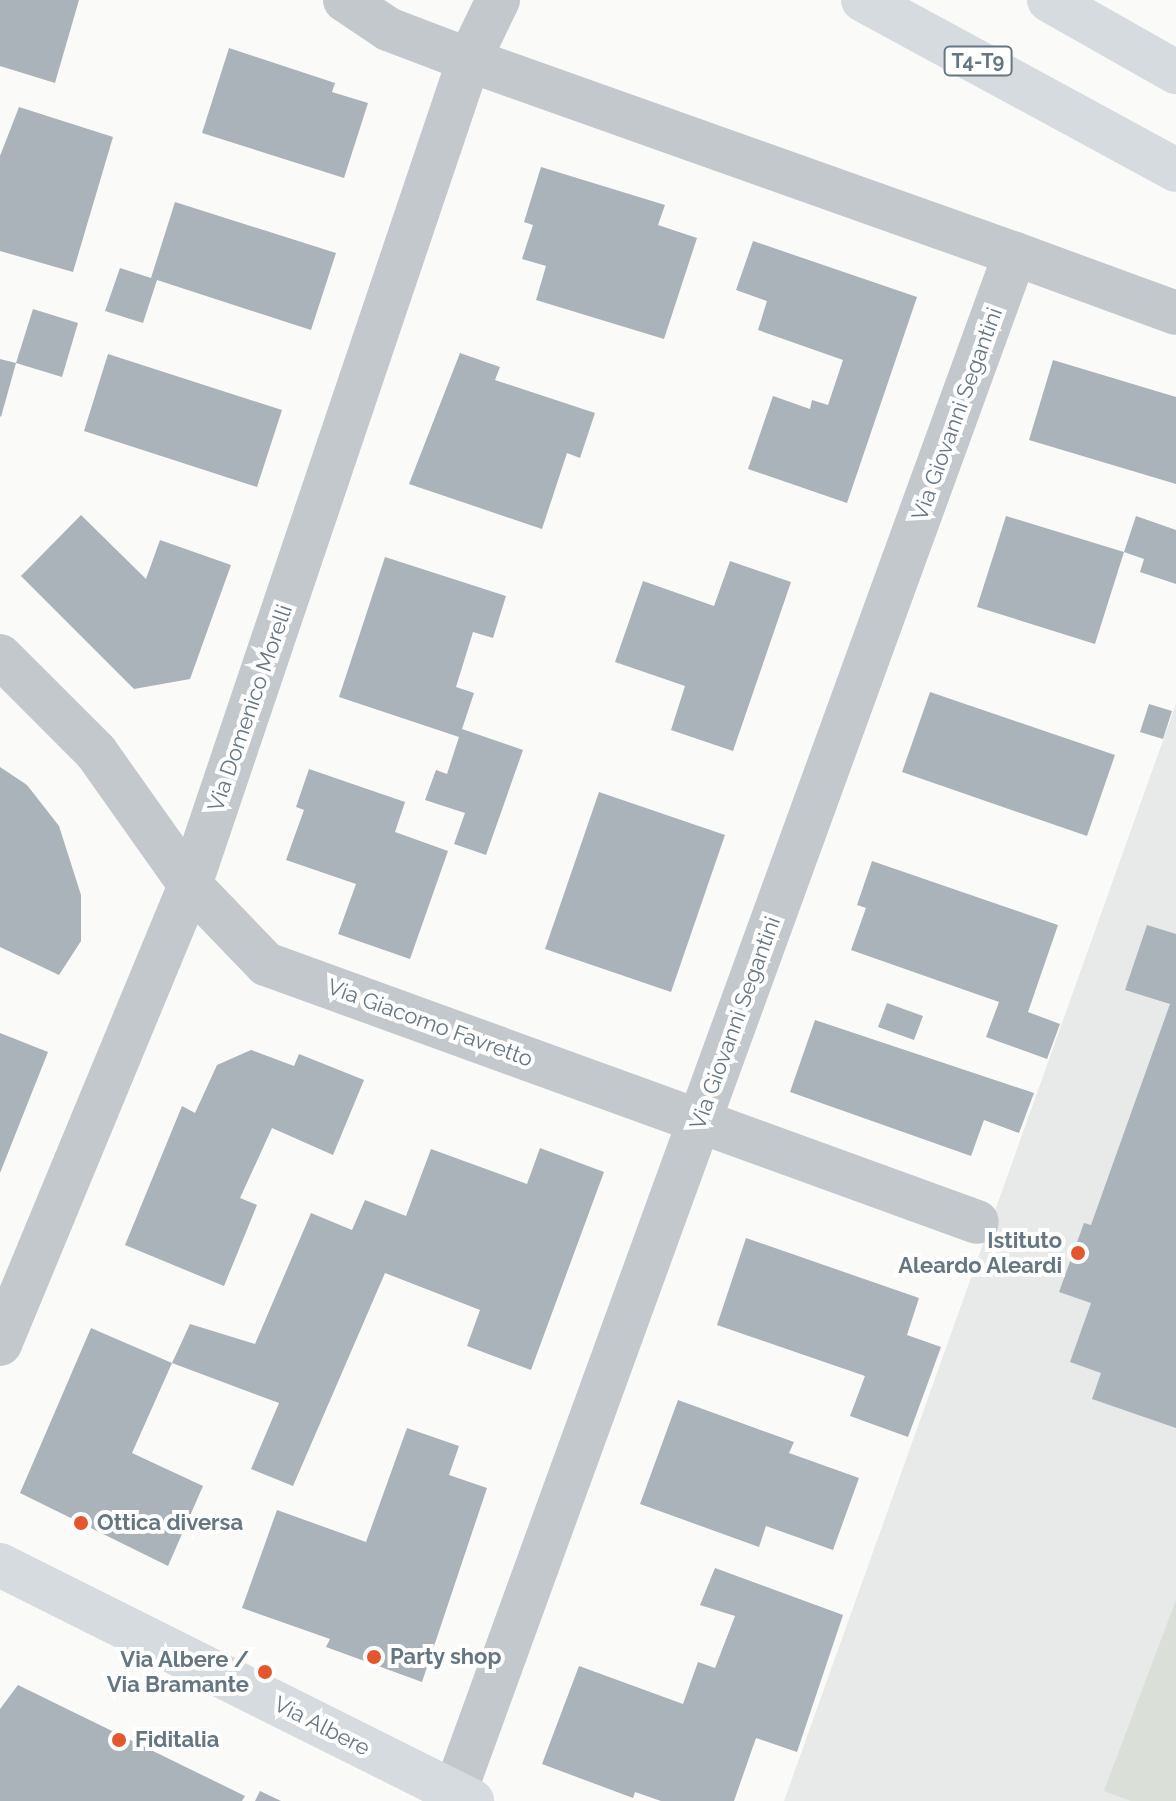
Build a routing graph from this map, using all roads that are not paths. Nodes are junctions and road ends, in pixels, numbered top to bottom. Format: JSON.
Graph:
{"nodes":[{"id":1,"x":345,"y":0,"type":"edge"},
{"id":2,"x":498,"y":0,"type":"edge"},
{"id":3,"x":863,"y":0,"type":"edge"},
{"id":4,"x":1049,"y":0,"type":"edge"},
{"id":5,"x":469,"y":60,"type":"junction"},
{"id":6,"x":1176,"y":72,"type":"edge"},
{"id":7,"x":1093,"y":123,"type":"junction"},
{"id":8,"x":1176,"y":170,"type":"edge"},
{"id":9,"x":1176,"y":183,"type":"edge"},
{"id":10,"x":1015,"y":254,"type":"junction"},
{"id":11,"x":1176,"y":313,"type":"edge"},
{"id":12,"x":0,"y":656,"type":"edge"},
{"id":13,"x":190,"y":885,"type":"junction"},
{"id":14,"x":700,"y":1120,"type":"junction"},
{"id":15,"x":977,"y":1222,"type":"dead end"},
{"id":16,"x":0,"y":1344,"type":"edge"},
{"id":17,"x":4,"y":1574,"type":"edge"},
{"id":18,"x":463,"y":1797,"type":"edge"}],
"edges":[{"from":1,"to":5,"type":"street"},
{"from":2,"to":5,"type":"street","name":"Via Domenico Morelli"},
{"from":3,"to":7,"type":"main road","number":"T4-T9"},
{"from":4,"to":6,"type":"main road"},
{"from":5,"to":10,"type":"street"},
{"from":5,"to":13,"type":"street","name":"Via Domenico Morelli"},
{"from":7,"to":8,"type":"main road","number":"T4-T9"},
{"from":7,"to":9,"type":"main road"},
{"from":10,"to":11,"type":"street"},
{"from":10,"to":14,"type":"street","name":"Via Giovanni Segantini"},
{"from":12,"to":13,"type":"street","name":"Via Giacomo Favretto"},
{"from":13,"to":14,"type":"street","name":"Via Giacomo Favretto"},
{"from":13,"to":16,"type":"street","name":"Via Domenico Morelli"},
{"from":14,"to":15,"type":"street","name":"Via Giacomo Favretto"},
{"from":14,"to":18,"type":"street","name":"Via Giovanni Segantini"},
{"from":17,"to":18,"type":"main road","name":"Via Albere"}]}
